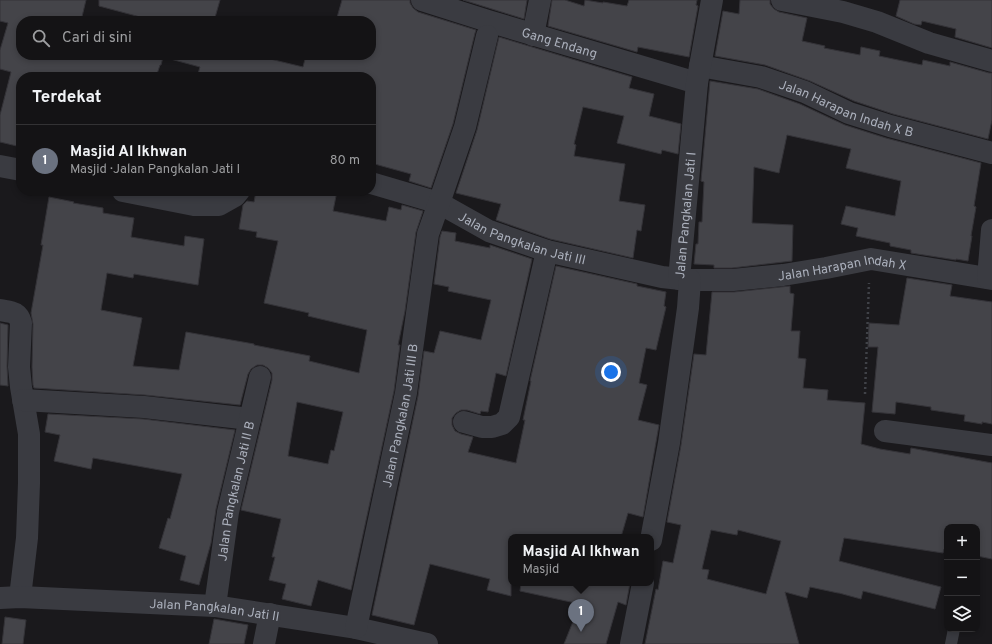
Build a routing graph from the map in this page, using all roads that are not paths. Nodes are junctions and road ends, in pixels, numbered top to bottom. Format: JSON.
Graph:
{"nodes":[{"id":1,"x":422,"y":0,"type":"edge"},
{"id":2,"x":540,"y":0,"type":"edge"},
{"id":3,"x":712,"y":0,"type":"edge"},
{"id":4,"x":782,"y":0,"type":"edge"},
{"id":5,"x":843,"y":6,"type":"edge"},
{"id":6,"x":533,"y":35,"type":"junction"},
{"id":7,"x":487,"y":36,"type":"dead end"},
{"id":8,"x":992,"y":61,"type":"edge"},
{"id":9,"x":699,"y":75,"type":"junction"},
{"id":10,"x":992,"y":153,"type":"edge"},
{"id":11,"x":0,"y":166,"type":"edge"},
{"id":12,"x":16,"y":169,"type":"edge"},
{"id":13,"x":376,"y":185,"type":"edge"},
{"id":14,"x":148,"y":196,"type":"edge"},
{"id":15,"x":235,"y":196,"type":"edge"},
{"id":16,"x":440,"y":204,"type":"junction"},
{"id":17,"x":992,"y":230,"type":"edge"},
{"id":18,"x":547,"y":250,"type":"junction"},
{"id":19,"x":990,"y":279,"type":"edge"},
{"id":20,"x":685,"y":280,"type":"junction"},
{"id":21,"x":0,"y":310,"type":"edge"},
{"id":22,"x":260,"y":377,"type":"dead end"},
{"id":23,"x":23,"y":400,"type":"junction"},
{"id":24,"x":250,"y":419,"type":"junction"},
{"id":25,"x":464,"y":422,"type":"dead end"},
{"id":26,"x":885,"y":431,"type":"dead end"},
{"id":27,"x":992,"y":445,"type":"edge"},
{"id":28,"x":652,"y":534,"type":"edge"},
{"id":29,"x":642,"y":586,"type":"edge"},
{"id":30,"x":10,"y":597,"type":"edge"},
{"id":31,"x":215,"y":606,"type":"junction"},
{"id":32,"x":270,"y":614,"type":"junction"},
{"id":33,"x":356,"y":628,"type":"junction"},
{"id":34,"x":953,"y":632,"type":"edge"},
{"id":35,"x":264,"y":644,"type":"edge"},
{"id":36,"x":427,"y":644,"type":"edge"},
{"id":37,"x":631,"y":644,"type":"edge"},
{"id":38,"x":951,"y":644,"type":"edge"}],
"edges":[{"from":1,"to":6,"type":"street","name":"Gang Endang"},
{"from":2,"to":6,"type":"street"},
{"from":3,"to":9,"type":"street","name":"Jalan Pangkalan Jati I"},
{"from":4,"to":5,"type":"street"},
{"from":5,"to":8,"type":"street"},
{"from":6,"to":9,"type":"street","name":"Gang Endang"},
{"from":7,"to":16,"type":"street","name":"Jalan Pangkalan Jati III B"},
{"from":9,"to":10,"type":"street","name":"Jalan Harapan Indah X B"},
{"from":9,"to":20,"type":"street","name":"Jalan Pangkalan Jati I"},
{"from":11,"to":12,"type":"street"},
{"from":13,"to":16,"type":"street","name":"Jalan Pangkalan Jati III"},
{"from":14,"to":15,"type":"street"},
{"from":16,"to":18,"type":"street","name":"Jalan Pangkalan Jati III"},
{"from":16,"to":33,"type":"street","name":"Jalan Pangkalan Jati III B"},
{"from":17,"to":19,"type":"street"},
{"from":18,"to":20,"type":"street","name":"Jalan Pangkalan Jati III"},
{"from":18,"to":25,"type":"street"},
{"from":19,"to":20,"type":"street","name":"Jalan Harapan Indah X"},
{"from":20,"to":28,"type":"street","name":"Jalan Pangkalan Jati I"},
{"from":21,"to":23,"type":"street"},
{"from":22,"to":24,"type":"street","name":"Jalan Pangkalan Jati II B"},
{"from":23,"to":24,"type":"street"},
{"from":23,"to":30,"type":"street"},
{"from":24,"to":31,"type":"street","name":"Jalan Pangkalan Jati II B"},
{"from":26,"to":27,"type":"street"},
{"from":29,"to":37,"type":"street"},
{"from":30,"to":31,"type":"street","name":"Jalan Pangkalan Jati II"},
{"from":31,"to":32,"type":"street","name":"Jalan Pangkalan Jati II"},
{"from":32,"to":33,"type":"street","name":"Jalan Pangkalan Jati II"},
{"from":32,"to":35,"type":"street"},
{"from":33,"to":36,"type":"street","name":"Jalan Pangkalan Jati II"},
{"from":34,"to":38,"type":"lane"}]}
